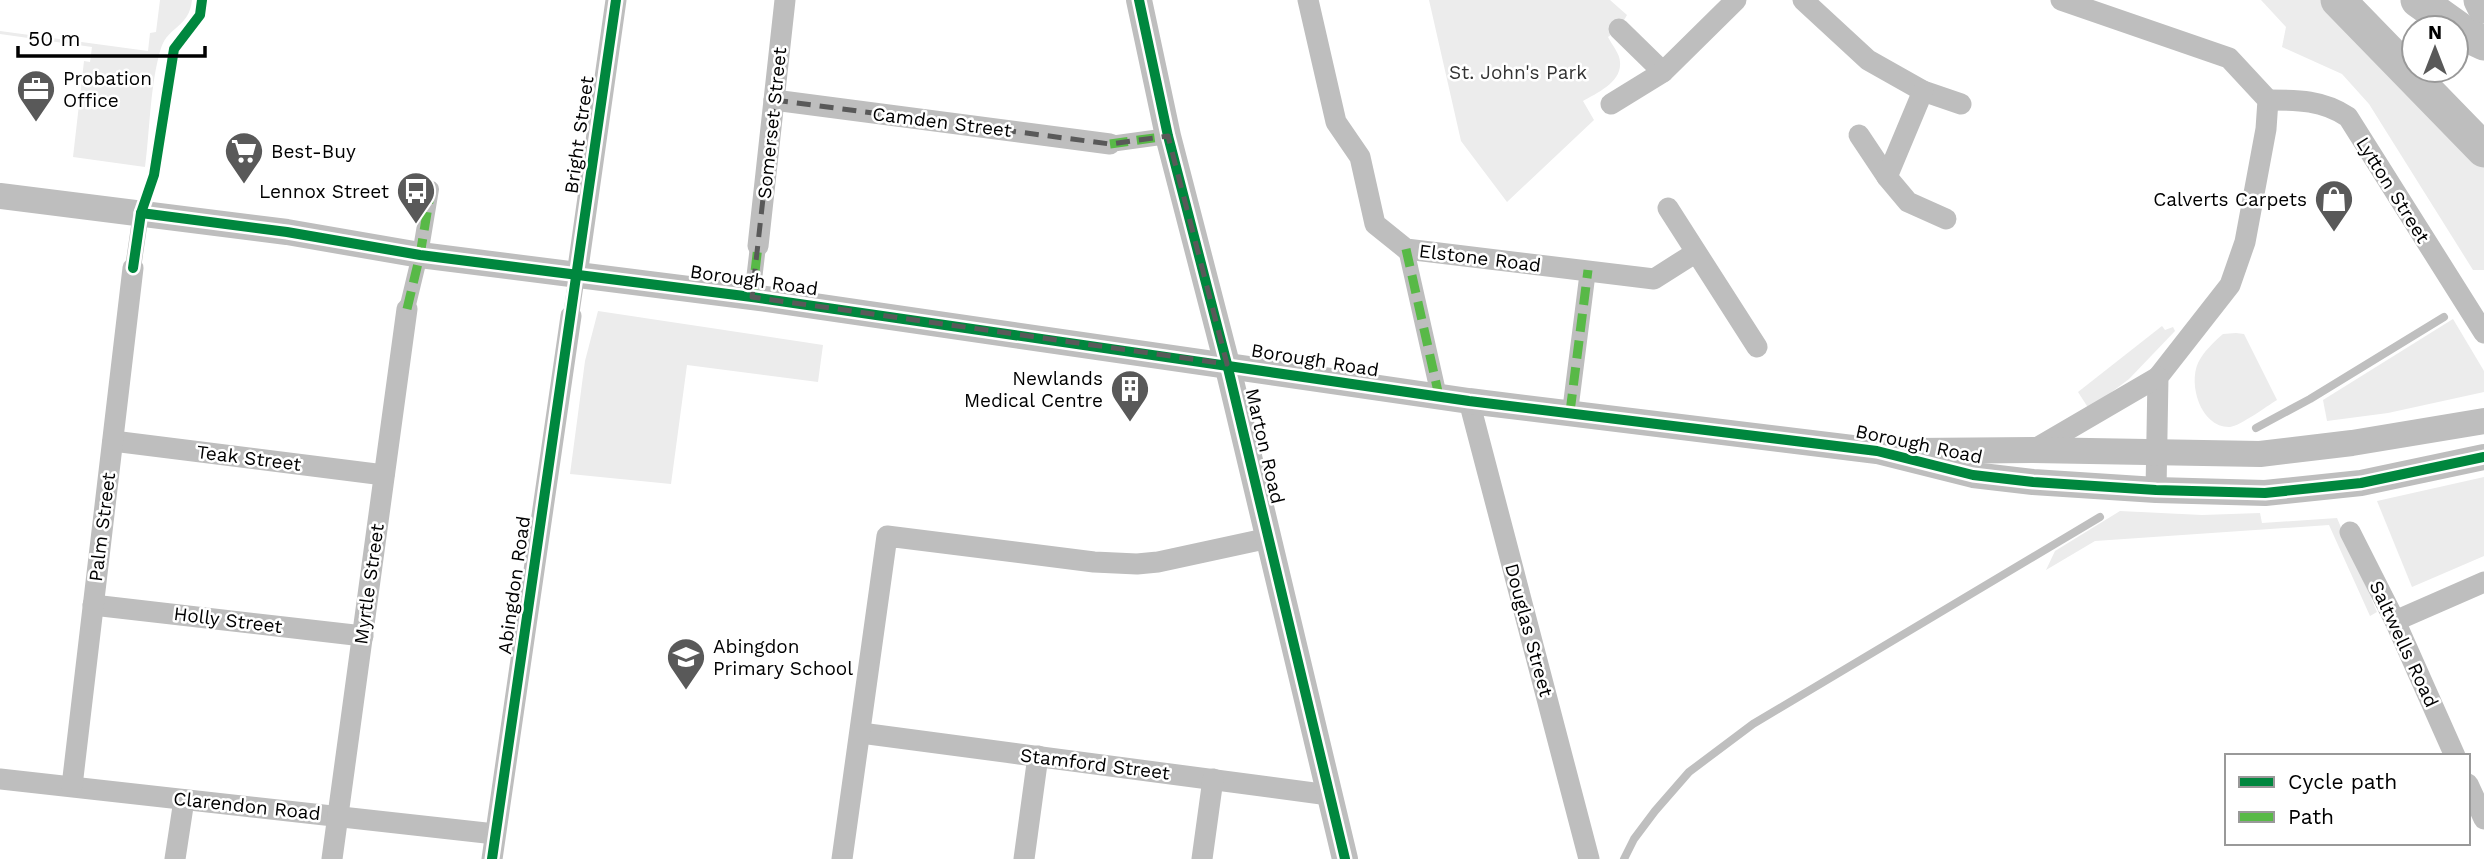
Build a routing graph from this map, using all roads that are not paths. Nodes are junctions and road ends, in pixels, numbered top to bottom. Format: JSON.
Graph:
{"nodes":[{"id":1,"x":616,"y":0,"type":"edge"},
{"id":2,"x":786,"y":0,"type":"edge"},
{"id":3,"x":1139,"y":0,"type":"edge"},
{"id":4,"x":1308,"y":0,"type":"edge"},
{"id":5,"x":1735,"y":0,"type":"edge"},
{"id":6,"x":1803,"y":0,"type":"edge"},
{"id":7,"x":2061,"y":0,"type":"edge"},
{"id":8,"x":2338,"y":0,"type":"edge"},
{"id":9,"x":2418,"y":0,"type":"edge"},
{"id":10,"x":2481,"y":0,"type":"edge"},
{"id":11,"x":2484,"y":6,"type":"edge"},
{"id":12,"x":1619,"y":29,"type":"dead end"},
{"id":13,"x":2484,"y":43,"type":"edge"},
{"id":14,"x":1663,"y":72,"type":"junction"},
{"id":15,"x":1923,"y":91,"type":"junction"},
{"id":16,"x":774,"y":100,"type":"junction"},
{"id":17,"x":2268,"y":100,"type":"junction"},
{"id":18,"x":1611,"y":104,"type":"dead end"},
{"id":19,"x":1961,"y":104,"type":"dead end"},
{"id":20,"x":1859,"y":135,"type":"dead end"},
{"id":21,"x":1168,"y":136,"type":"junction"},
{"id":22,"x":1110,"y":144,"type":"joint"},
{"id":23,"x":2484,"y":149,"type":"edge"},
{"id":24,"x":1887,"y":177,"type":"junction"},
{"id":25,"x":431,"y":189,"type":"dead end"},
{"id":26,"x":0,"y":197,"type":"edge"},
{"id":27,"x":1668,"y":208,"type":"dead end"},
{"id":28,"x":141,"y":213,"type":"junction"},
{"id":29,"x":1946,"y":219,"type":"dead end"},
{"id":30,"x":758,"y":246,"type":"joint"},
{"id":31,"x":1406,"y":249,"type":"junction"},
{"id":32,"x":1695,"y":253,"type":"junction"},
{"id":33,"x":420,"y":255,"type":"junction"},
{"id":34,"x":133,"y":268,"type":"joint"},
{"id":35,"x":1588,"y":271,"type":"junction"},
{"id":36,"x":577,"y":275,"type":"junction"},
{"id":37,"x":752,"y":297,"type":"junction"},
{"id":38,"x":407,"y":309,"type":"joint"},
{"id":39,"x":571,"y":316,"type":"joint"},
{"id":40,"x":2484,"y":332,"type":"edge"},
{"id":41,"x":1757,"y":347,"type":"dead end"},
{"id":42,"x":1227,"y":364,"type":"junction"},
{"id":43,"x":2158,"y":377,"type":"junction"},
{"id":44,"x":1439,"y":396,"type":"junction"},
{"id":45,"x":1469,"y":401,"type":"junction"},
{"id":46,"x":1570,"y":412,"type":"junction"},
{"id":47,"x":2484,"y":421,"type":"edge"},
{"id":48,"x":113,"y":441,"type":"junction"},
{"id":49,"x":2033,"y":450,"type":"junction"},
{"id":50,"x":1877,"y":451,"type":"junction"},
{"id":51,"x":2157,"y":453,"type":"junction"},
{"id":52,"x":2484,"y":457,"type":"edge"},
{"id":53,"x":384,"y":475,"type":"junction"},
{"id":54,"x":2156,"y":491,"type":"junction"},
{"id":55,"x":2350,"y":532,"type":"dead end"},
{"id":56,"x":1269,"y":538,"type":"junction"},
{"id":57,"x":2484,"y":583,"type":"edge"},
{"id":58,"x":93,"y":605,"type":"junction"},
{"id":59,"x":2395,"y":621,"type":"junction"},
{"id":60,"x":363,"y":636,"type":"junction"},
{"id":61,"x":861,"y":733,"type":"junction"},
{"id":62,"x":2454,"y":754,"type":"edge"},
{"id":63,"x":1038,"y":756,"type":"junction"},
{"id":64,"x":0,"y":779,"type":"edge"},
{"id":65,"x":1213,"y":779,"type":"junction"},
{"id":66,"x":72,"y":786,"type":"junction"},
{"id":67,"x":2470,"y":788,"type":"edge"},
{"id":68,"x":1329,"y":795,"type":"junction"},
{"id":69,"x":184,"y":800,"type":"junction"},
{"id":70,"x":338,"y":816,"type":"junction"},
{"id":71,"x":2484,"y":819,"type":"edge"},
{"id":72,"x":495,"y":834,"type":"junction"},
{"id":73,"x":175,"y":859,"type":"edge"},
{"id":74,"x":332,"y":859,"type":"edge"},
{"id":75,"x":492,"y":859,"type":"edge"},
{"id":76,"x":842,"y":859,"type":"edge"},
{"id":77,"x":1024,"y":859,"type":"edge"},
{"id":78,"x":1202,"y":859,"type":"edge"},
{"id":79,"x":1345,"y":859,"type":"edge"},
{"id":80,"x":1589,"y":859,"type":"edge"}],
"edges":[{"from":1,"to":36,"type":"street","name":"Bright Street"},
{"from":2,"to":16,"type":"street","name":"Somerset Street"},
{"from":3,"to":21,"type":"street","name":"Marton Road"},
{"from":4,"to":31,"type":"street","name":"Elstone Road"},
{"from":5,"to":14,"type":"street"},
{"from":6,"to":15,"type":"street"},
{"from":7,"to":17,"type":"street"},
{"from":8,"to":23,"type":"highway"},
{"from":9,"to":13,"type":"highway"},
{"from":10,"to":11,"type":"highway"},
{"from":12,"to":14,"type":"street"},
{"from":14,"to":18,"type":"street"},
{"from":15,"to":19,"type":"street"},
{"from":15,"to":24,"type":"street"},
{"from":16,"to":22,"type":"street","name":"Camden Street"},
{"from":16,"to":30,"type":"street","name":"Somerset Street"},
{"from":17,"to":40,"type":"street","name":"Lytton Street"},
{"from":17,"to":43,"type":"street"},
{"from":20,"to":24,"type":"street"},
{"from":21,"to":22,"type":"street"},
{"from":21,"to":42,"type":"street","name":"Marton Road"},
{"from":24,"to":29,"type":"street"},
{"from":25,"to":33,"type":"street"},
{"from":26,"to":28,"type":"street","name":"Borough Road"},
{"from":27,"to":32,"type":"street"},
{"from":28,"to":33,"type":"street","name":"Borough Road"},
{"from":28,"to":34,"type":"street"},
{"from":30,"to":37,"type":"street"},
{"from":31,"to":35,"type":"street","name":"Elstone Road"},
{"from":31,"to":44,"type":"street"},
{"from":32,"to":35,"type":"street","name":"Elstone Road"},
{"from":32,"to":41,"type":"street"},
{"from":33,"to":36,"type":"street","name":"Borough Road"},
{"from":33,"to":38,"type":"street"},
{"from":34,"to":48,"type":"street","name":"Palm Street"},
{"from":35,"to":46,"type":"street"},
{"from":36,"to":37,"type":"street","name":"Borough Road"},
{"from":36,"to":39,"type":"street"},
{"from":37,"to":42,"type":"street","name":"Borough Road"},
{"from":38,"to":53,"type":"street","name":"Myrtle Street"},
{"from":39,"to":72,"type":"street","name":"Abingdon Road"},
{"from":42,"to":44,"type":"street","name":"Borough Road"},
{"from":42,"to":56,"type":"street","name":"Marton Road"},
{"from":43,"to":49,"type":"street"},
{"from":43,"to":51,"type":"street"},
{"from":44,"to":45,"type":"street","name":"Borough Road"},
{"from":45,"to":46,"type":"street","name":"Borough Road"},
{"from":45,"to":80,"type":"street","name":"Douglas Street"},
{"from":46,"to":50,"type":"street","name":"Borough Road"},
{"from":47,"to":51,"type":"street","name":"Borough Road"},
{"from":48,"to":53,"type":"street","name":"Teak Street"},
{"from":48,"to":58,"type":"street","name":"Palm Street"},
{"from":49,"to":50,"type":"street","name":"Borough Road"},
{"from":49,"to":51,"type":"street","name":"Borough Road"},
{"from":50,"to":54,"type":"street","name":"Borough Road"},
{"from":51,"to":54,"type":"street"},
{"from":52,"to":54,"type":"street","name":"Borough Road"},
{"from":53,"to":60,"type":"street","name":"Myrtle Street"},
{"from":55,"to":59,"type":"street","name":"Saltwells Road"},
{"from":56,"to":61,"type":"street"},
{"from":56,"to":68,"type":"street","name":"Marton Road"},
{"from":57,"to":59,"type":"street"},
{"from":58,"to":60,"type":"street","name":"Holly Street"},
{"from":58,"to":66,"type":"street","name":"Palm Street"},
{"from":59,"to":62,"type":"street","name":"Saltwells Road"},
{"from":60,"to":70,"type":"street","name":"Myrtle Street"},
{"from":61,"to":63,"type":"street","name":"Stamford Street"},
{"from":61,"to":76,"type":"street"},
{"from":63,"to":65,"type":"street","name":"Stamford Street"},
{"from":63,"to":77,"type":"street"},
{"from":64,"to":66,"type":"street","name":"Clarendon Road"},
{"from":65,"to":68,"type":"street","name":"Stamford Street"},
{"from":65,"to":78,"type":"street"},
{"from":66,"to":69,"type":"street","name":"Clarendon Road"},
{"from":67,"to":71,"type":"street"},
{"from":68,"to":79,"type":"street","name":"Marton Road"},
{"from":69,"to":70,"type":"street","name":"Clarendon Road"},
{"from":69,"to":73,"type":"street"},
{"from":70,"to":72,"type":"street","name":"Clarendon Road"},
{"from":70,"to":74,"type":"street","name":"Myrtle Street"},
{"from":72,"to":75,"type":"street","name":"Abingdon Road"}]}
